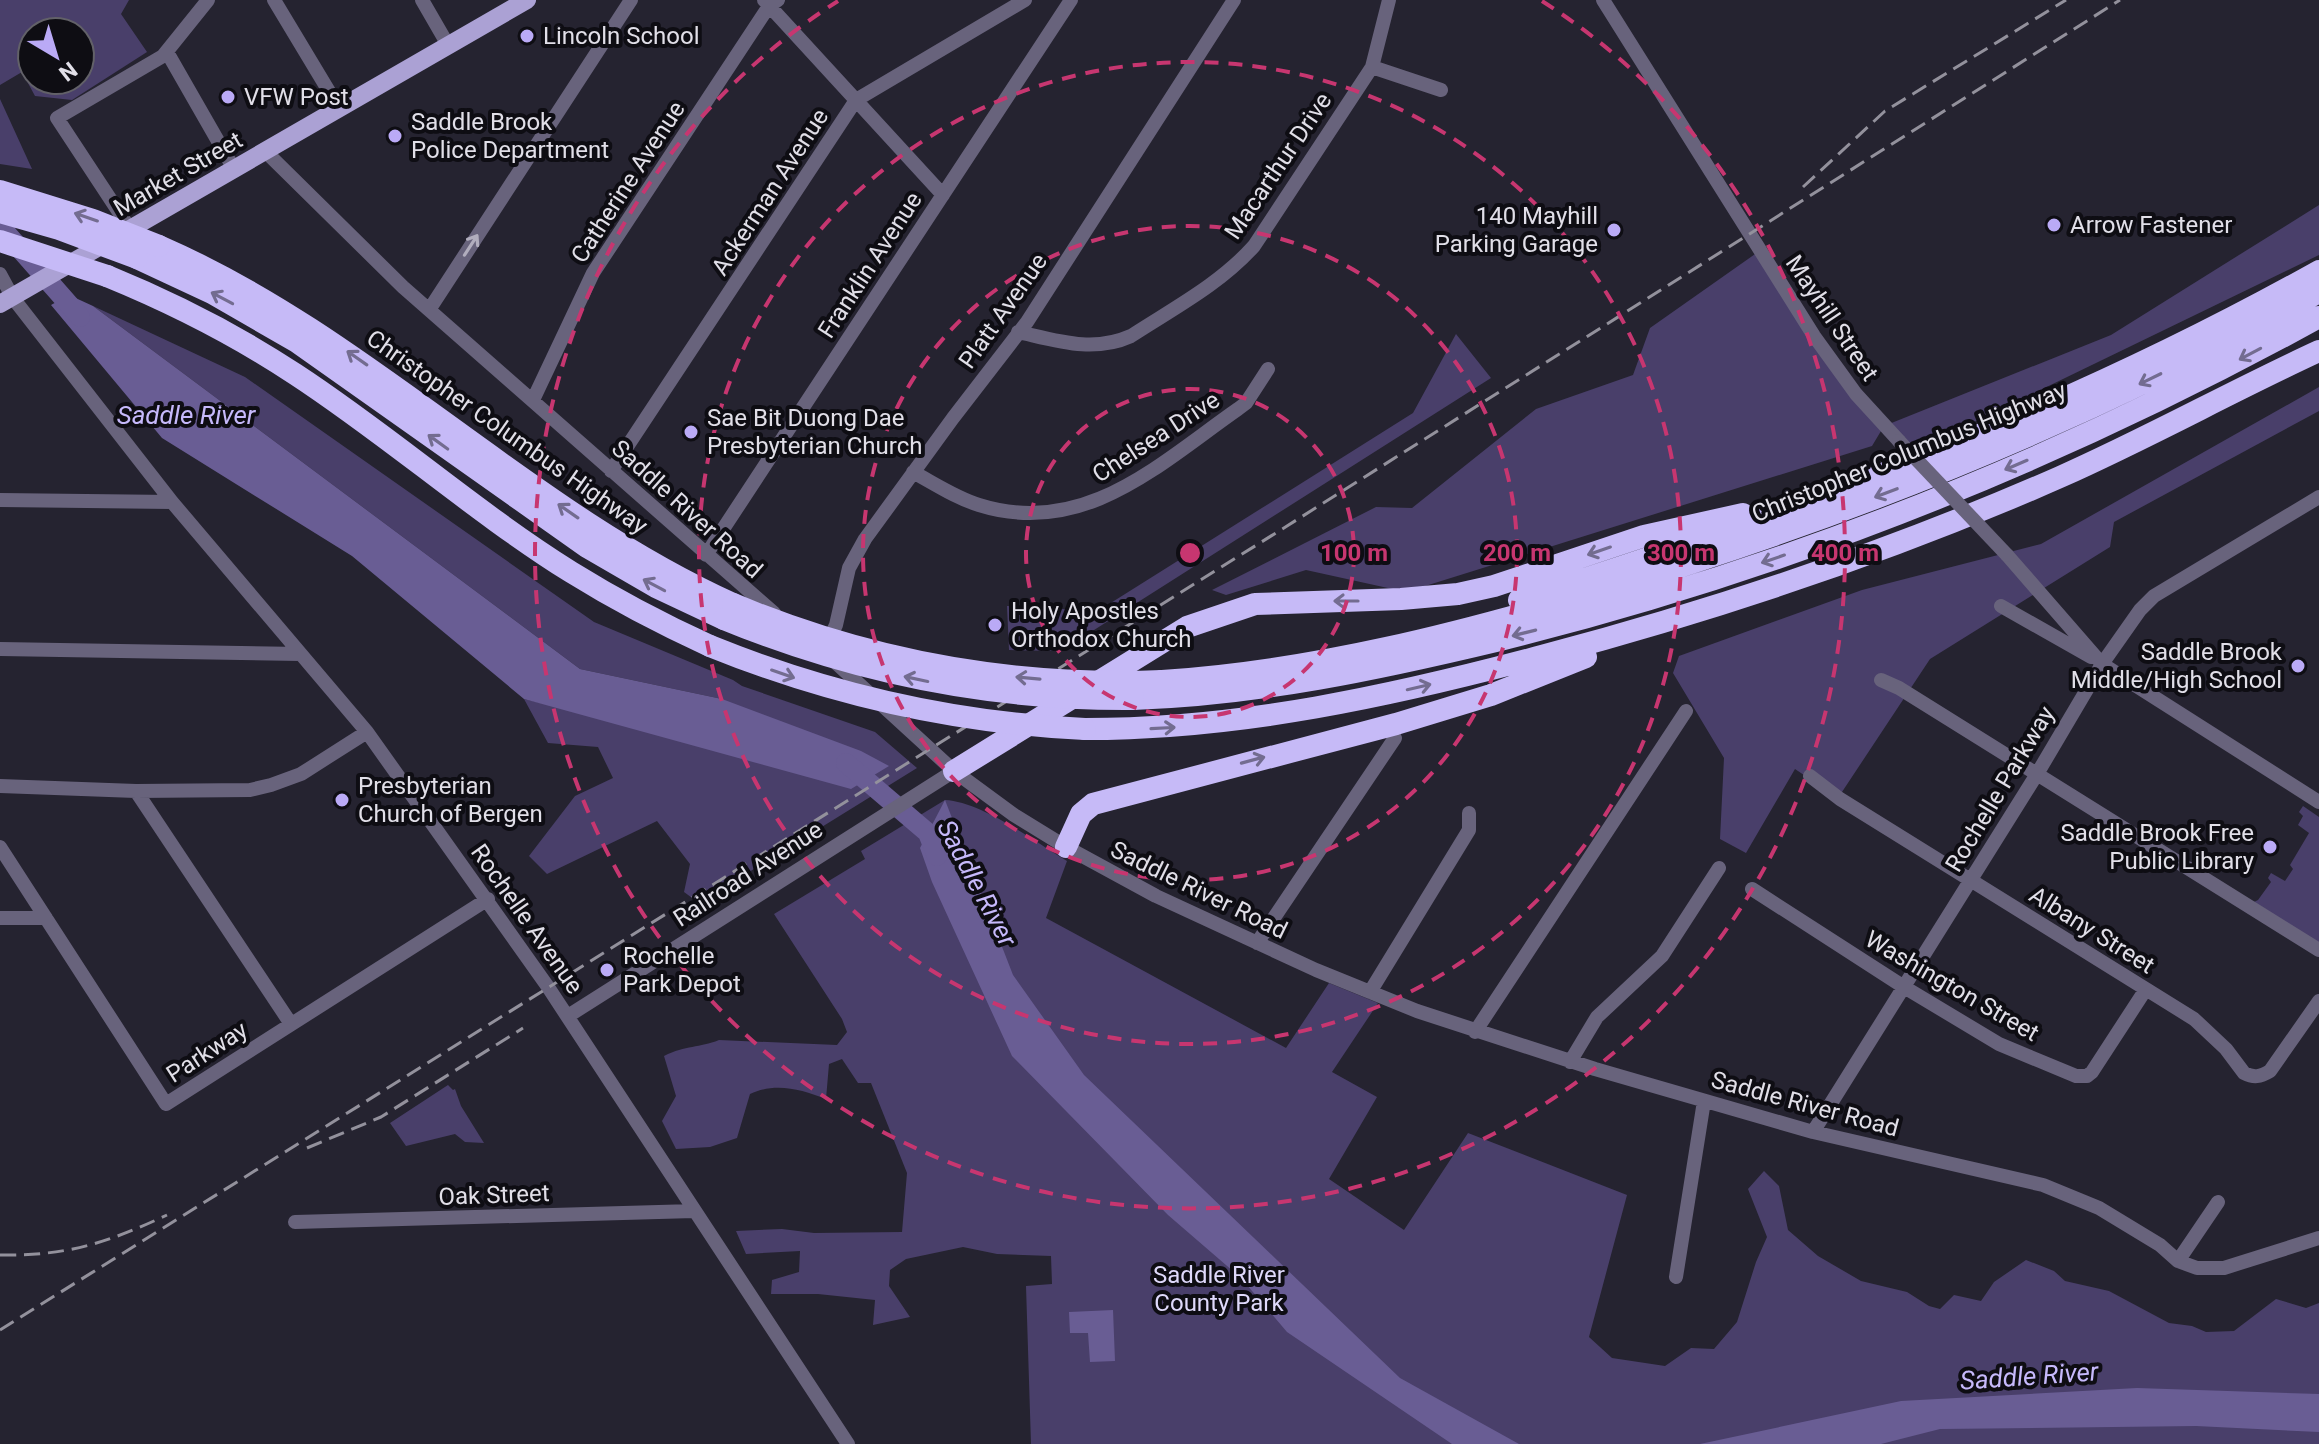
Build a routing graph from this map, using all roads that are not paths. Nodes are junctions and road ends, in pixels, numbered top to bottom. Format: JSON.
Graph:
{"nodes":[{"id":1,"x":208,"y":0,"type":"edge"},
{"id":2,"x":274,"y":0,"type":"edge"},
{"id":3,"x":422,"y":0,"type":"edge"},
{"id":4,"x":527,"y":0,"type":"edge"},
{"id":5,"x":631,"y":0,"type":"edge"},
{"id":6,"x":1025,"y":0,"type":"edge"},
{"id":7,"x":1071,"y":0,"type":"edge"},
{"id":8,"x":1234,"y":0,"type":"edge"},
{"id":9,"x":1389,"y":0,"type":"edge"},
{"id":10,"x":1603,"y":0,"type":"edge"},
{"id":11,"x":770,"y":2,"type":"edge"},
{"id":12,"x":448,"y":45,"type":"junction"},
{"id":13,"x":167,"y":52,"type":"junction"},
{"id":14,"x":1372,"y":67,"type":"junction"},
{"id":15,"x":1441,"y":90,"type":"dead end"},
{"id":16,"x":856,"y":100,"type":"junction"},
{"id":17,"x":339,"y":108,"type":"junction"},
{"id":18,"x":265,"y":151,"type":"junction"},
{"id":19,"x":234,"y":169,"type":"junction"},
{"id":20,"x":0,"y":191,"type":"edge"},
{"id":21,"x":943,"y":195,"type":"junction"},
{"id":22,"x":0,"y":212,"type":"edge"},
{"id":23,"x":130,"y":229,"type":"junction"},
{"id":24,"x":0,"y":241,"type":"edge"},
{"id":25,"x":2319,"y":271,"type":"edge"},
{"id":26,"x":0,"y":274,"type":"edge"},
{"id":27,"x":2319,"y":292,"type":"edge"},
{"id":28,"x":13,"y":297,"type":"edge"},
{"id":29,"x":429,"y":310,"type":"junction"},
{"id":30,"x":2319,"y":317,"type":"edge"},
{"id":31,"x":1018,"y":332,"type":"junction"},
{"id":32,"x":2319,"y":351,"type":"edge"},
{"id":33,"x":1268,"y":369,"type":"dead end"},
{"id":34,"x":533,"y":400,"type":"junction"},
{"id":35,"x":611,"y":471,"type":"junction"},
{"id":36,"x":913,"y":472,"type":"junction"},
{"id":37,"x":1837,"y":493,"type":"junction"},
{"id":38,"x":2319,"y":497,"type":"edge"},
{"id":39,"x":0,"y":500,"type":"edge"},
{"id":40,"x":172,"y":502,"type":"junction"},
{"id":41,"x":706,"y":555,"type":"junction"},
{"id":42,"x":2001,"y":606,"type":"dead end"},
{"id":43,"x":729,"y":612,"type":"junction"},
{"id":44,"x":1693,"y":614,"type":"junction"},
{"id":45,"x":0,"y":649,"type":"edge"},
{"id":46,"x":824,"y":652,"type":"junction"},
{"id":47,"x":301,"y":654,"type":"junction"},
{"id":48,"x":1327,"y":660,"type":"junction"},
{"id":49,"x":2102,"y":664,"type":"junction"},
{"id":50,"x":1881,"y":680,"type":"dead end"},
{"id":51,"x":1686,"y":711,"type":"dead end"},
{"id":52,"x":367,"y":732,"type":"junction"},
{"id":53,"x":1395,"y":738,"type":"dead end"},
{"id":54,"x":954,"y":771,"type":"junction"},
{"id":55,"x":2037,"y":774,"type":"junction"},
{"id":56,"x":1810,"y":776,"type":"dead end"},
{"id":57,"x":0,"y":786,"type":"edge"},
{"id":58,"x":136,"y":791,"type":"junction"},
{"id":59,"x":2319,"y":802,"type":"edge"},
{"id":60,"x":1469,"y":813,"type":"dead end"},
{"id":61,"x":0,"y":847,"type":"edge"},
{"id":62,"x":1066,"y":847,"type":"junction"},
{"id":63,"x":1719,"y":868,"type":"dead end"},
{"id":64,"x":1971,"y":880,"type":"junction"},
{"id":65,"x":1752,"y":889,"type":"dead end"},
{"id":66,"x":488,"y":899,"type":"junction"},
{"id":67,"x":0,"y":918,"type":"edge"},
{"id":68,"x":46,"y":918,"type":"junction"},
{"id":69,"x":1257,"y":943,"type":"junction"},
{"id":70,"x":2319,"y":950,"type":"edge"},
{"id":71,"x":1904,"y":987,"type":"junction"},
{"id":72,"x":2146,"y":989,"type":"junction"},
{"id":73,"x":1370,"y":992,"type":"junction"},
{"id":74,"x":2319,"y":1001,"type":"edge"},
{"id":75,"x":568,"y":1016,"type":"junction"},
{"id":76,"x":291,"y":1024,"type":"junction"},
{"id":77,"x":1475,"y":1032,"type":"junction"},
{"id":78,"x":1570,"y":1062,"type":"junction"},
{"id":79,"x":1704,"y":1101,"type":"junction"},
{"id":80,"x":1813,"y":1132,"type":"junction"},
{"id":81,"x":2218,"y":1202,"type":"dead end"},
{"id":82,"x":694,"y":1211,"type":"junction"},
{"id":83,"x":295,"y":1222,"type":"dead end"},
{"id":84,"x":2319,"y":1238,"type":"edge"},
{"id":85,"x":2178,"y":1261,"type":"junction"},
{"id":86,"x":1676,"y":1277,"type":"dead end"},
{"id":87,"x":848,"y":1444,"type":"edge"}],
"edges":[{"from":1,"to":13,"type":"street"},
{"from":2,"to":17,"type":"street"},
{"from":3,"to":12,"type":"street"},
{"from":4,"to":12,"type":"main road","name":"Market Street"},
{"from":29,"to":5,"type":"street","one_way":true},
{"from":6,"to":16,"type":"street","name":"Ackerman Avenue"},
{"from":7,"to":21,"type":"street","name":"Franklin Avenue"},
{"from":8,"to":31,"type":"street","name":"Platt Avenue"},
{"from":9,"to":14,"type":"street","name":"Macarthur Drive"},
{"from":10,"to":49,"type":"street","name":"Mayhill Street","bridge":true},
{"from":11,"to":16,"type":"street"},
{"from":11,"to":34,"type":"street","name":"Catherine Avenue"},
{"from":12,"to":17,"type":"main road","name":"Market Street"},
{"from":13,"to":19,"type":"street"},
{"from":13,"to":23,"type":"street"},
{"from":14,"to":15,"type":"street"},
{"from":14,"to":31,"type":"street","name":"Macarthur Drive"},
{"from":16,"to":21,"type":"street"},
{"from":16,"to":35,"type":"street","name":"Ackerman Avenue"},
{"from":17,"to":18,"type":"main road","name":"Market Street"},
{"from":18,"to":19,"type":"main road","name":"Market Street"},
{"from":18,"to":29,"type":"street","name":"Saddle River Road"},
{"from":19,"to":23,"type":"main road","name":"Market Street"},
{"from":43,"to":20,"type":"highway","name":"Christopher Columbus Highway","one_way":true,"bridge":true},
{"from":21,"to":41,"type":"street","name":"Franklin Avenue"},
{"from":43,"to":22,"type":"highway","name":"Christopher Columbus Highway","one_way":true,"bridge":true},
{"from":23,"to":28,"type":"main road","name":"Market Street"},
{"from":24,"to":44,"type":"highway","one_way":true,"bridge":true},
{"from":25,"to":37,"type":"highway"},
{"from":26,"to":28,"type":"street","name":"Rochelle Avenue"},
{"from":27,"to":48,"type":"highway","name":"Christopher Columbus Highway","one_way":true},
{"from":28,"to":40,"type":"street","name":"Rochelle Avenue"},
{"from":29,"to":34,"type":"street","name":"Saddle River Road"},
{"from":30,"to":43,"type":"highway","name":"Christopher Columbus Highway","one_way":true,"bridge":true},
{"from":31,"to":36,"type":"street","name":"Platt Avenue"},
{"from":32,"to":44,"type":"highway"},
{"from":33,"to":36,"type":"street","name":"Chelsea Drive"},
{"from":34,"to":35,"type":"street","name":"Saddle River Road"},
{"from":35,"to":41,"type":"street","name":"Saddle River Road"},
{"from":36,"to":46,"type":"street","name":"Platt Avenue"},
{"from":37,"to":48,"type":"highway"},
{"from":37,"to":54,"type":"highway","one_way":true},
{"from":38,"to":49,"type":"street","name":"Rochelle Parkway"},
{"from":39,"to":40,"type":"street"},
{"from":40,"to":47,"type":"street","name":"Rochelle Avenue"},
{"from":41,"to":46,"type":"street","name":"Saddle River Road"},
{"from":42,"to":49,"type":"street","name":"Mayhill Street"},
{"from":48,"to":43,"type":"highway","name":"Christopher Columbus Highway","one_way":true,"bridge":true},
{"from":62,"to":44,"type":"highway","one_way":true},
{"from":45,"to":47,"type":"street"},
{"from":46,"to":54,"type":"street","name":"Saddle River Road"},
{"from":47,"to":52,"type":"street","name":"Rochelle Avenue"},
{"from":49,"to":55,"type":"street","name":"Rochelle Parkway"},
{"from":49,"to":59,"type":"street","name":"Mayhill Street"},
{"from":50,"to":55,"type":"street"},
{"from":51,"to":77,"type":"street"},
{"from":52,"to":58,"type":"street"},
{"from":52,"to":66,"type":"street","name":"Rochelle Avenue"},
{"from":53,"to":69,"type":"street"},
{"from":54,"to":62,"type":"street","name":"Saddle River Road"},
{"from":54,"to":75,"type":"street","name":"Railroad Avenue"},
{"from":55,"to":64,"type":"street","name":"Rochelle Parkway"},
{"from":55,"to":70,"type":"street"},
{"from":56,"to":64,"type":"street","name":"Albany Street"},
{"from":57,"to":58,"type":"street"},
{"from":58,"to":76,"type":"street"},
{"from":60,"to":73,"type":"street"},
{"from":61,"to":68,"type":"street","name":"Parkway"},
{"from":62,"to":69,"type":"street","name":"Saddle River Road"},
{"from":63,"to":78,"type":"street"},
{"from":64,"to":71,"type":"street","name":"Rochelle Parkway"},
{"from":64,"to":72,"type":"street","name":"Albany Street"},
{"from":65,"to":71,"type":"street","name":"Washington Street"},
{"from":66,"to":75,"type":"street","name":"Rochelle Avenue"},
{"from":66,"to":76,"type":"street","name":"Parkway"},
{"from":67,"to":68,"type":"street"},
{"from":68,"to":76,"type":"street","name":"Parkway"},
{"from":69,"to":73,"type":"street","name":"Saddle River Road"},
{"from":71,"to":72,"type":"street","name":"Washington Street"},
{"from":71,"to":80,"type":"street","name":"Rochelle Parkway"},
{"from":72,"to":74,"type":"street","name":"Albany Street"},
{"from":73,"to":77,"type":"street","name":"Saddle River Road"},
{"from":75,"to":82,"type":"street","name":"Rochelle Avenue"},
{"from":77,"to":78,"type":"street","name":"Saddle River Road"},
{"from":78,"to":79,"type":"street","name":"Saddle River Road"},
{"from":79,"to":80,"type":"street","name":"Saddle River Road"},
{"from":79,"to":86,"type":"street"},
{"from":80,"to":85,"type":"street","name":"Saddle River Road"},
{"from":81,"to":85,"type":"street"},
{"from":82,"to":83,"type":"street","name":"Oak Street"},
{"from":82,"to":87,"type":"street","name":"Rochelle Avenue"},
{"from":84,"to":85,"type":"street","name":"Saddle River Road"}]}
